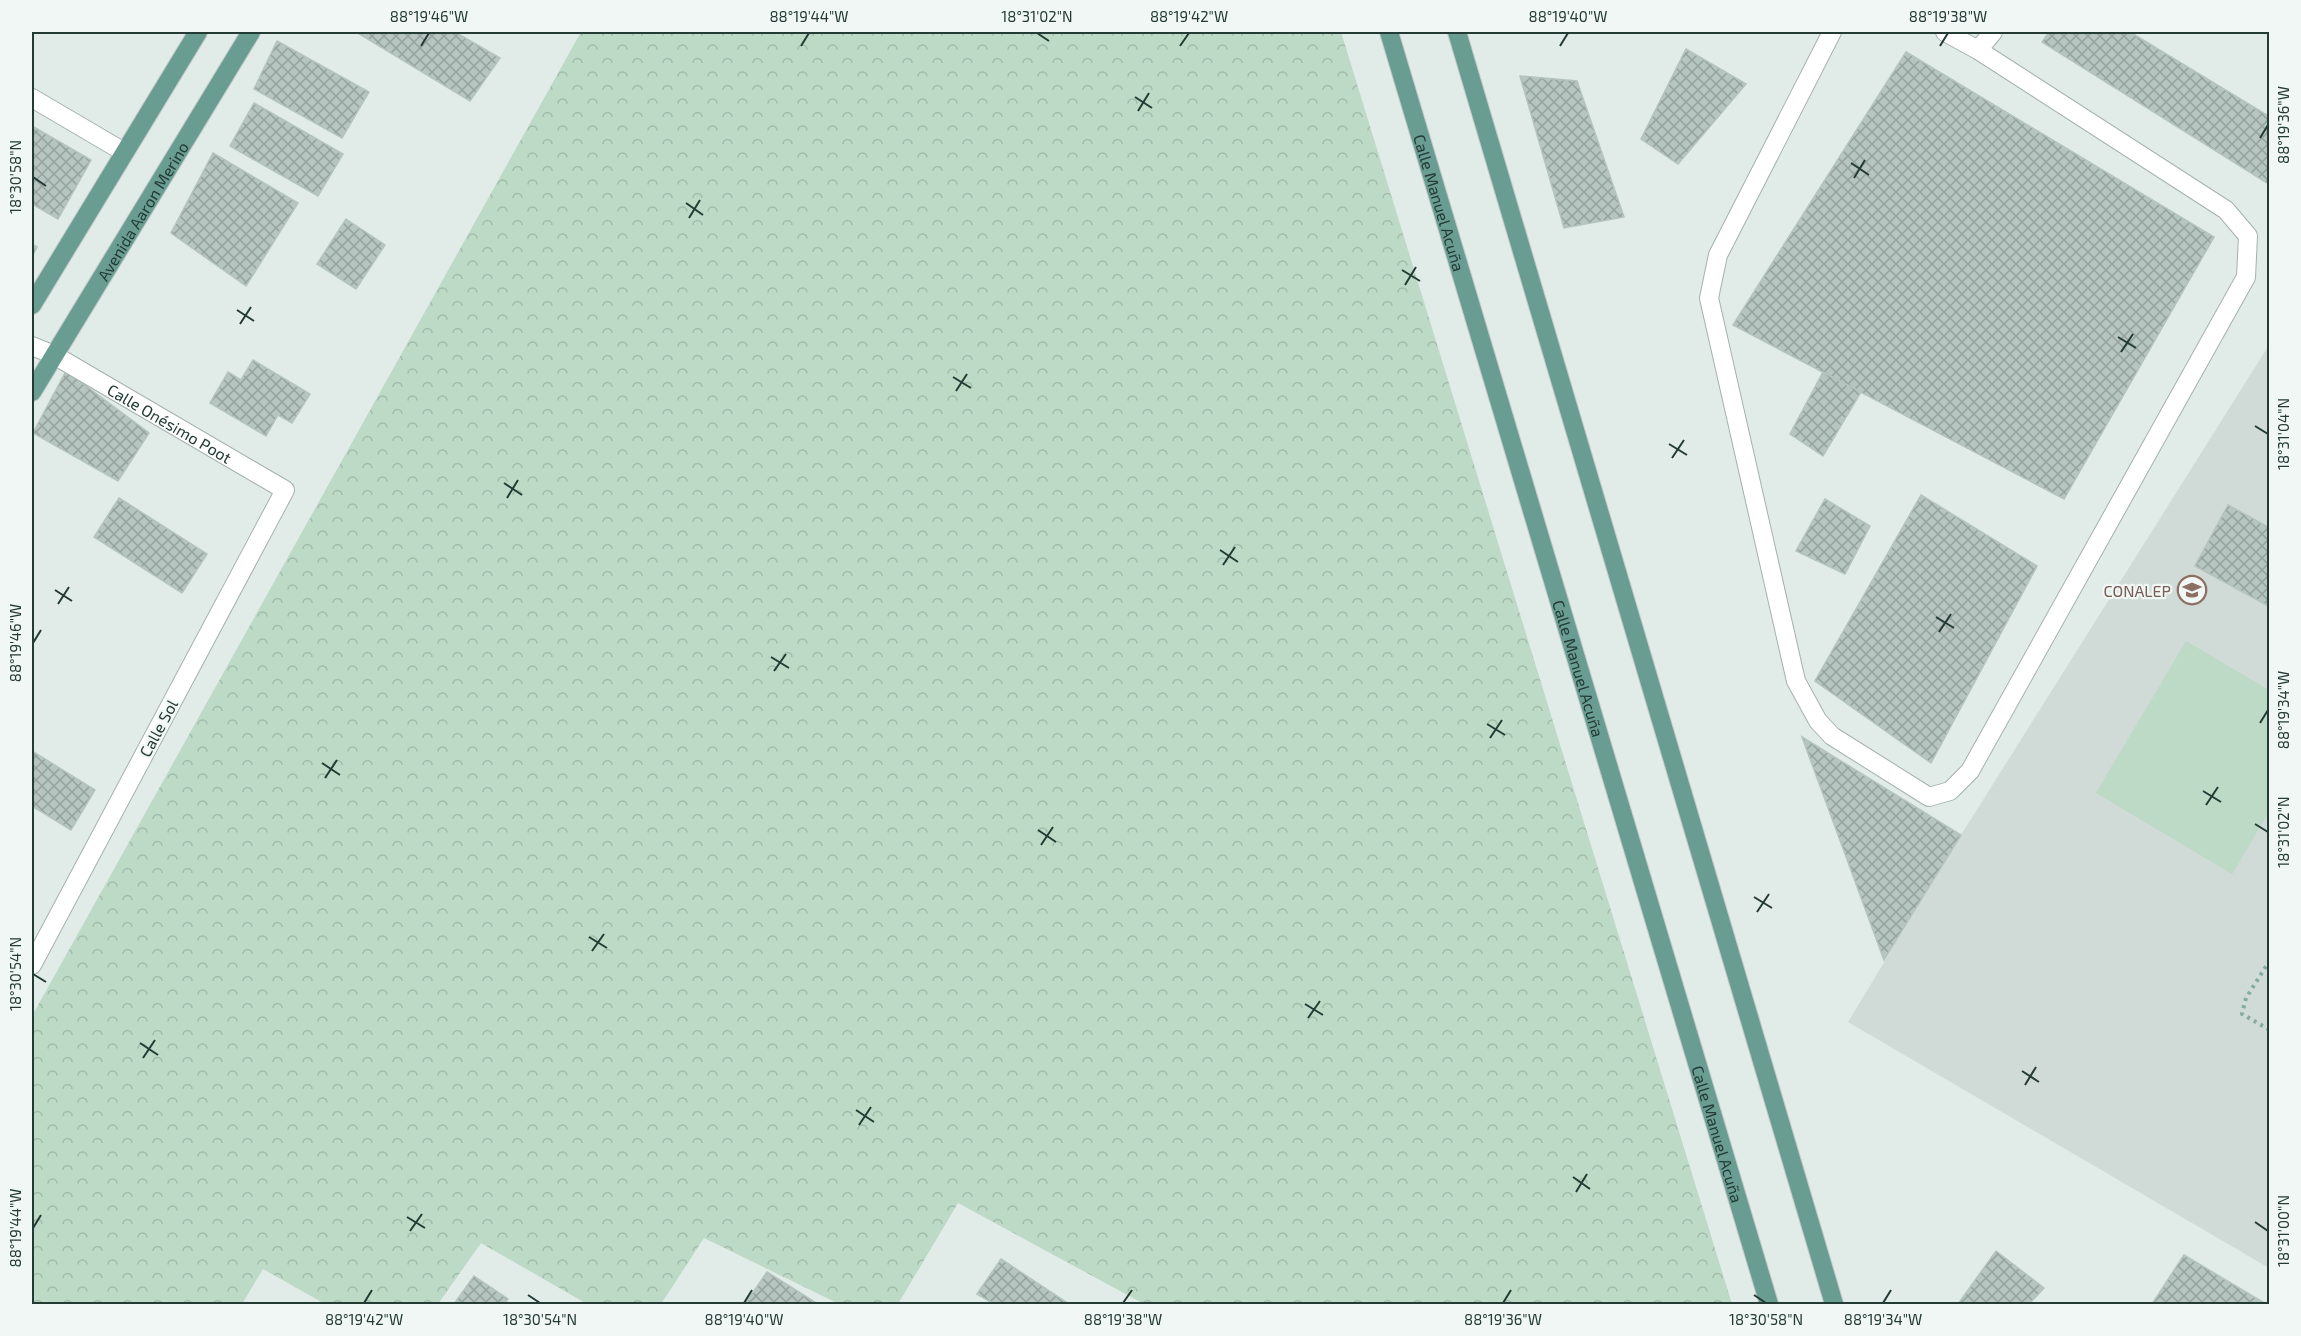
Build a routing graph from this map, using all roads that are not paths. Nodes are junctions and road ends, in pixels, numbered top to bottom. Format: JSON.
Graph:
{"nodes":[{"id":1,"x":198,"y":32,"type":"edge"},
{"id":2,"x":251,"y":32,"type":"edge"},
{"id":3,"x":1389,"y":32,"type":"edge"},
{"id":4,"x":1457,"y":32,"type":"edge"},
{"id":5,"x":1832,"y":32,"type":"edge"},
{"id":6,"x":1945,"y":32,"type":"edge"},
{"id":7,"x":1993,"y":32,"type":"edge"},
{"id":8,"x":1978,"y":50,"type":"junction"},
{"id":9,"x":32,"y":98,"type":"edge"},
{"id":10,"x":124,"y":152,"type":"junction"},
{"id":11,"x":32,"y":305,"type":"edge"},
{"id":12,"x":32,"y":346,"type":"edge"},
{"id":13,"x":54,"y":355,"type":"junction"},
{"id":14,"x":32,"y":392,"type":"edge"},
{"id":15,"x":285,"y":490,"type":"joint"},
{"id":16,"x":32,"y":965,"type":"edge"},
{"id":17,"x":1769,"y":1305,"type":"edge"},
{"id":18,"x":1834,"y":1305,"type":"edge"}],
"edges":[{"from":1,"to":10,"type":"main road"},
{"from":2,"to":13,"type":"main road","name":"Avenida Aaron Merino"},
{"from":3,"to":17,"type":"main road","name":"Calle Manuel Acuña"},
{"from":4,"to":18,"type":"main road"},
{"from":5,"to":8,"type":"street"},
{"from":6,"to":8,"type":"street"},
{"from":7,"to":8,"type":"street"},
{"from":9,"to":10,"type":"street"},
{"from":10,"to":11,"type":"main road"},
{"from":12,"to":13,"type":"street","name":"Calle Onésimo Poot"},
{"from":13,"to":14,"type":"main road","name":"Avenida Aaron Merino"},
{"from":13,"to":15,"type":"street","name":"Calle Onésimo Poot"},
{"from":15,"to":16,"type":"street","name":"Calle Sol"}]}
